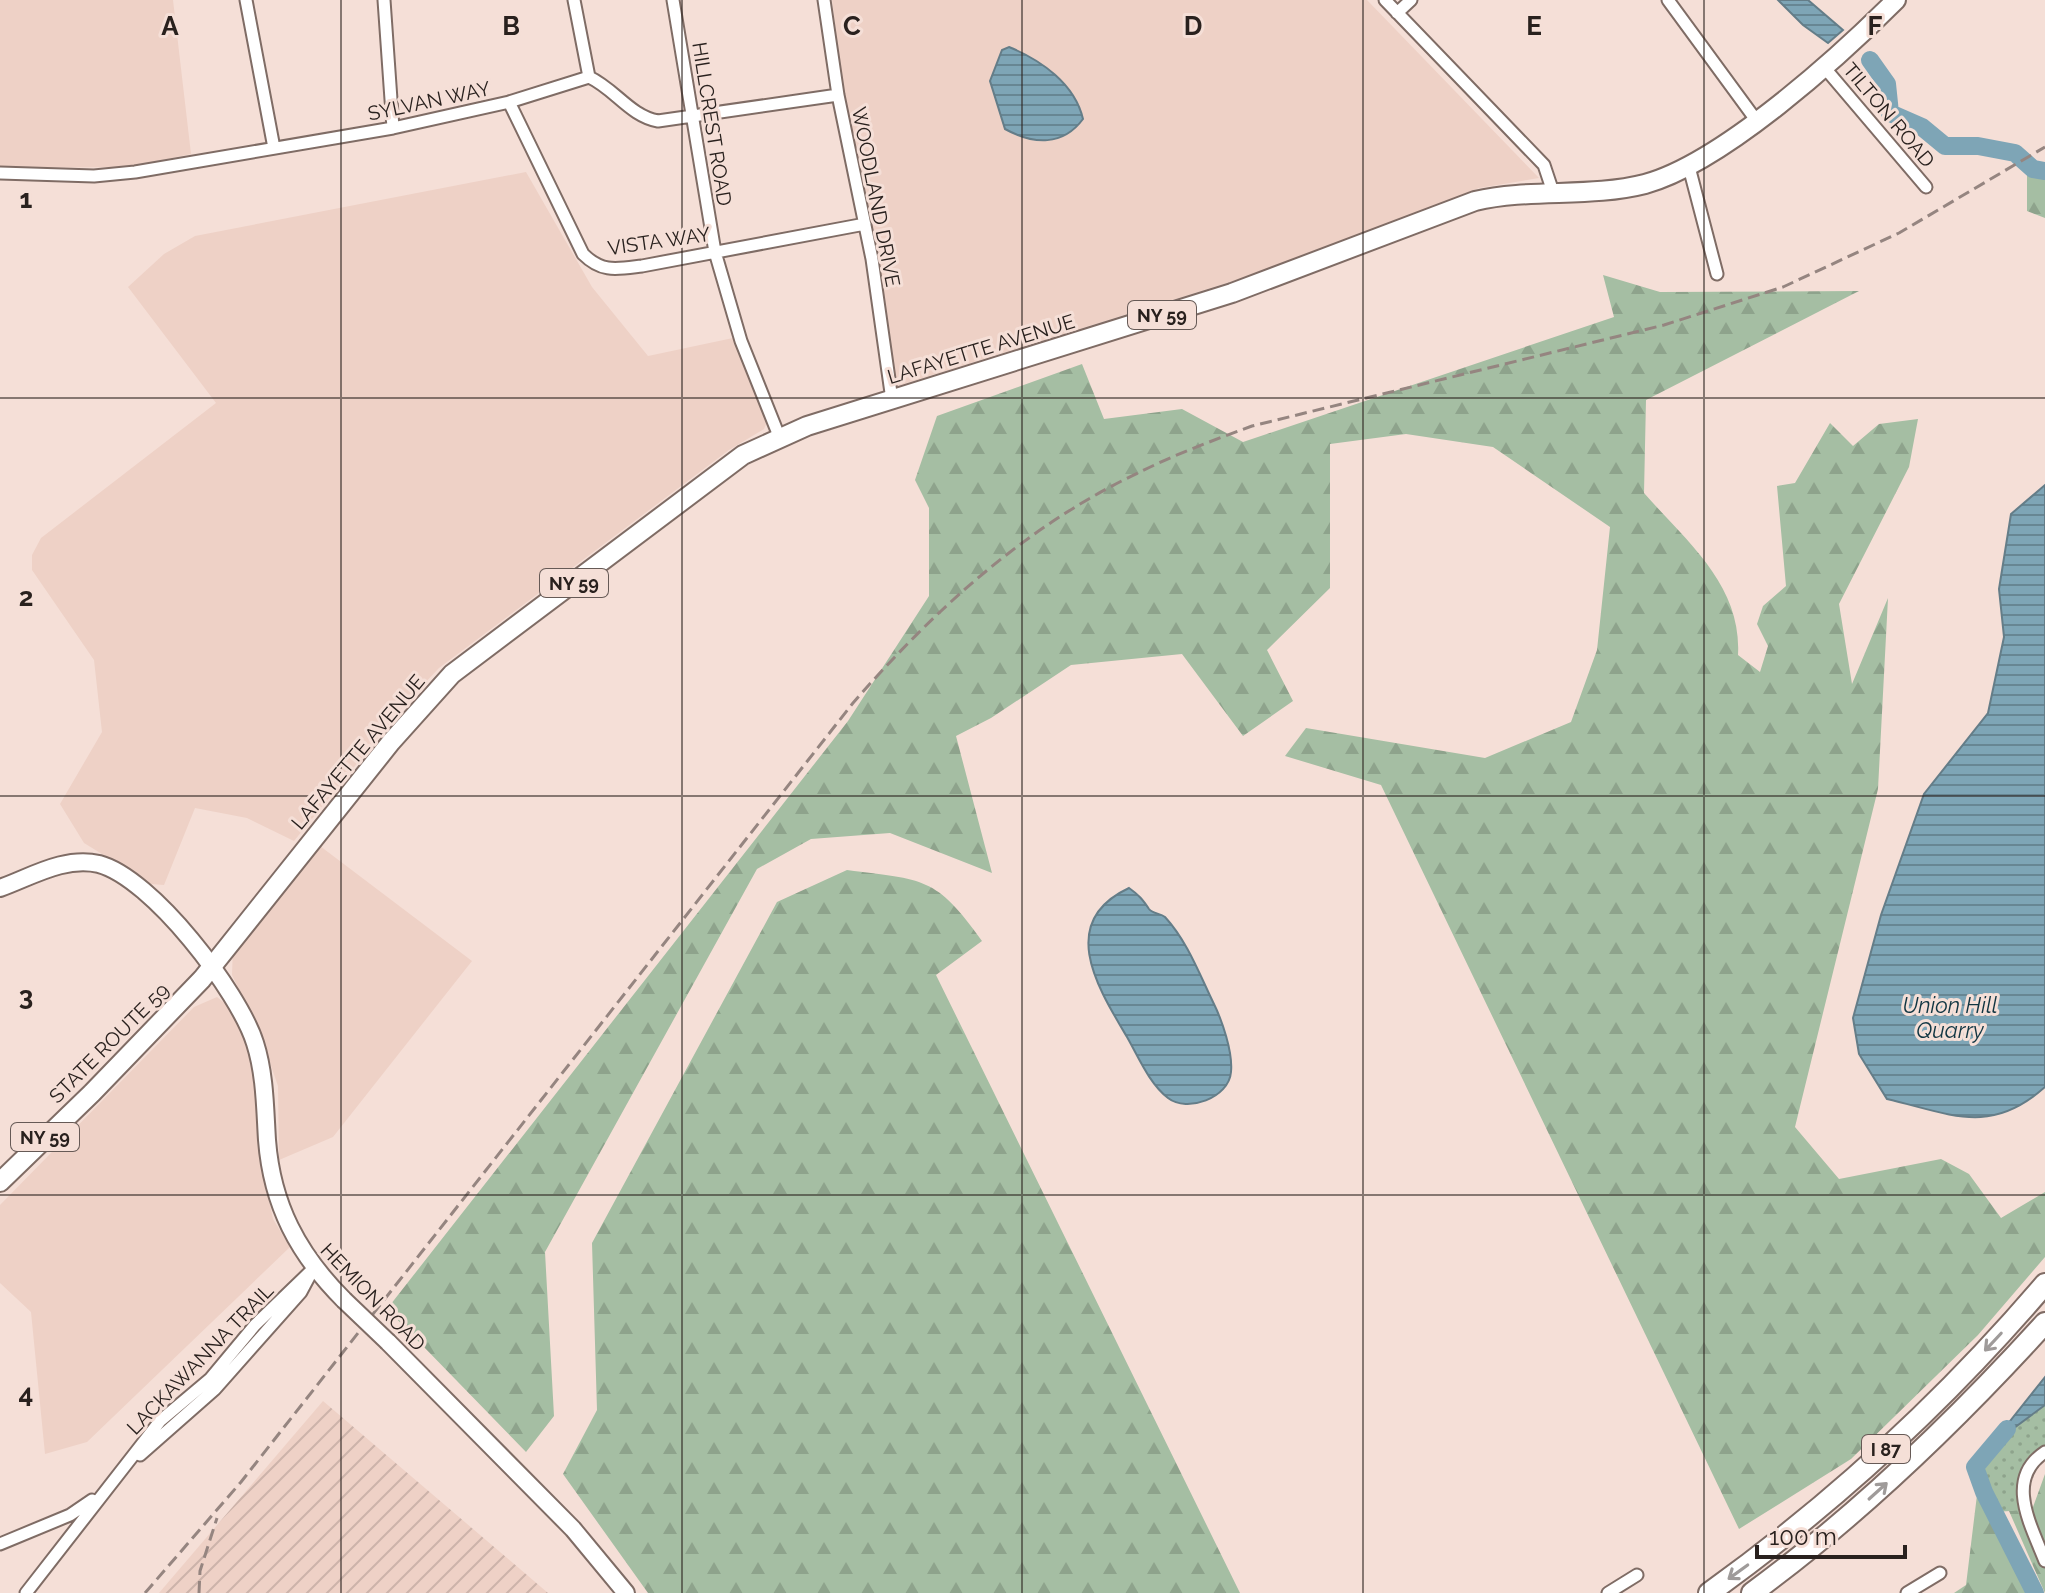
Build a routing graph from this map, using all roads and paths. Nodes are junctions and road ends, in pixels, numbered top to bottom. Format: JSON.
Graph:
{"nodes":[{"id":1,"x":246,"y":0,"type":"edge"},
{"id":2,"x":384,"y":0,"type":"edge"},
{"id":3,"x":574,"y":0,"type":"edge"},
{"id":4,"x":673,"y":0,"type":"edge"},
{"id":5,"x":824,"y":0,"type":"edge"},
{"id":6,"x":1385,"y":0,"type":"edge"},
{"id":7,"x":1411,"y":0,"type":"edge"},
{"id":8,"x":1668,"y":0,"type":"edge"},
{"id":9,"x":1896,"y":0,"type":"edge"},
{"id":10,"x":1397,"y":13,"type":"junction"},
{"id":11,"x":1824,"y":67,"type":"junction"},
{"id":12,"x":589,"y":77,"type":"junction"},
{"id":13,"x":838,"y":95,"type":"junction"},
{"id":14,"x":509,"y":102,"type":"junction"},
{"id":15,"x":693,"y":116,"type":"junction"},
{"id":16,"x":1756,"y":120,"type":"junction"},
{"id":17,"x":393,"y":128,"type":"junction"},
{"id":18,"x":274,"y":148,"type":"junction"},
{"id":19,"x":1689,"y":167,"type":"junction"},
{"id":20,"x":0,"y":173,"type":"edge"},
{"id":21,"x":1926,"y":187,"type":"dead end"},
{"id":22,"x":1553,"y":192,"type":"junction"},
{"id":23,"x":865,"y":224,"type":"junction"},
{"id":24,"x":715,"y":252,"type":"junction"},
{"id":25,"x":1717,"y":274,"type":"dead end"},
{"id":26,"x":892,"y":400,"type":"junction"},
{"id":27,"x":779,"y":436,"type":"junction"},
{"id":28,"x":0,"y":888,"type":"edge"},
{"id":29,"x":212,"y":965,"type":"junction"},
{"id":30,"x":0,"y":1182,"type":"edge"},
{"id":31,"x":313,"y":1269,"type":"junction"},
{"id":32,"x":2045,"y":1284,"type":"edge"},
{"id":33,"x":2045,"y":1323,"type":"edge"},
{"id":34,"x":2045,"y":1452,"type":"edge"},
{"id":35,"x":103,"y":1493,"type":"junction"},
{"id":36,"x":34,"y":1530,"type":"junction"},
{"id":37,"x":0,"y":1544,"type":"edge"},
{"id":38,"x":58,"y":1550,"type":"junction"},
{"id":39,"x":2045,"y":1561,"type":"edge"},
{"id":40,"x":1940,"y":1573,"type":"dead end"},
{"id":41,"x":1637,"y":1575,"type":"dead end"},
{"id":42,"x":26,"y":1593,"type":"edge"},
{"id":43,"x":626,"y":1593,"type":"edge"},
{"id":44,"x":1608,"y":1593,"type":"edge"},
{"id":45,"x":1709,"y":1593,"type":"edge"},
{"id":46,"x":1752,"y":1593,"type":"edge"},
{"id":47,"x":1907,"y":1593,"type":"edge"}],
"edges":[{"from":1,"to":18,"type":"street"},
{"from":2,"to":17,"type":"street"},
{"from":3,"to":12,"type":"street"},
{"from":4,"to":15,"type":"street","name":"HILLCREST ROAD"},
{"from":5,"to":13,"type":"street","name":"WOODLAND DRIVE"},
{"from":6,"to":10,"type":"street"},
{"from":7,"to":10,"type":"street"},
{"from":8,"to":16,"type":"street"},
{"from":9,"to":11,"type":"main road","name":"LAFAYETTE AVENUE","number":"NY 59"},
{"from":10,"to":22,"type":"street"},
{"from":11,"to":16,"type":"main road","name":"LAFAYETTE AVENUE","number":"NY 59"},
{"from":11,"to":21,"type":"street","name":"TILTON ROAD"},
{"from":12,"to":14,"type":"street","name":"SYLVAN WAY"},
{"from":12,"to":15,"type":"street"},
{"from":13,"to":15,"type":"street"},
{"from":13,"to":23,"type":"street","name":"WOODLAND DRIVE"},
{"from":14,"to":17,"type":"street","name":"SYLVAN WAY"},
{"from":14,"to":24,"type":"street","name":"VISTA WAY"},
{"from":15,"to":24,"type":"street","name":"HILLCREST ROAD"},
{"from":16,"to":19,"type":"main road","name":"LAFAYETTE AVENUE","number":"NY 59"},
{"from":17,"to":18,"type":"street","name":"SYLVAN WAY"},
{"from":18,"to":20,"type":"street","name":"SYLVAN WAY"},
{"from":19,"to":22,"type":"main road","name":"LAFAYETTE AVENUE","number":"NY 59"},
{"from":19,"to":25,"type":"street"},
{"from":22,"to":26,"type":"main road","name":"LAFAYETTE AVENUE","number":"NY 59"},
{"from":23,"to":24,"type":"street","name":"VISTA WAY"},
{"from":23,"to":26,"type":"street","name":"WOODLAND DRIVE"},
{"from":24,"to":27,"type":"street","name":"HILLCREST ROAD"},
{"from":26,"to":27,"type":"main road","name":"LAFAYETTE AVENUE","number":"NY 59"},
{"from":27,"to":29,"type":"main road","name":"LAFAYETTE AVENUE","number":"NY 59"},
{"from":28,"to":29,"type":"street","name":"HEMION ROAD"},
{"from":29,"to":30,"type":"main road","name":"STATE ROUTE 59","number":"NY 59"},
{"from":29,"to":31,"type":"street","name":"HEMION ROAD"},
{"from":31,"to":35,"type":"street","name":"LACKAWANNA TRAIL"},
{"from":31,"to":43,"type":"street","name":"HEMION ROAD","bridge":true},
{"from":32,"to":45,"type":"highway","number":"I 87","one_way":true},
{"from":46,"to":33,"type":"highway","number":"I 87","one_way":true},
{"from":34,"to":39,"type":"street"},
{"from":35,"to":36,"type":"street","name":"LACKAWANNA TRAIL"},
{"from":35,"to":38,"type":"street","name":"LACKAWANNA TRAIL"},
{"from":36,"to":37,"type":"street","name":"LACKAWANNA TRAIL"},
{"from":36,"to":38,"type":"street"},
{"from":38,"to":42,"type":"street","name":"LACKAWANNA TRAIL"},
{"from":40,"to":47,"type":"street"},
{"from":41,"to":44,"type":"street"}]}
